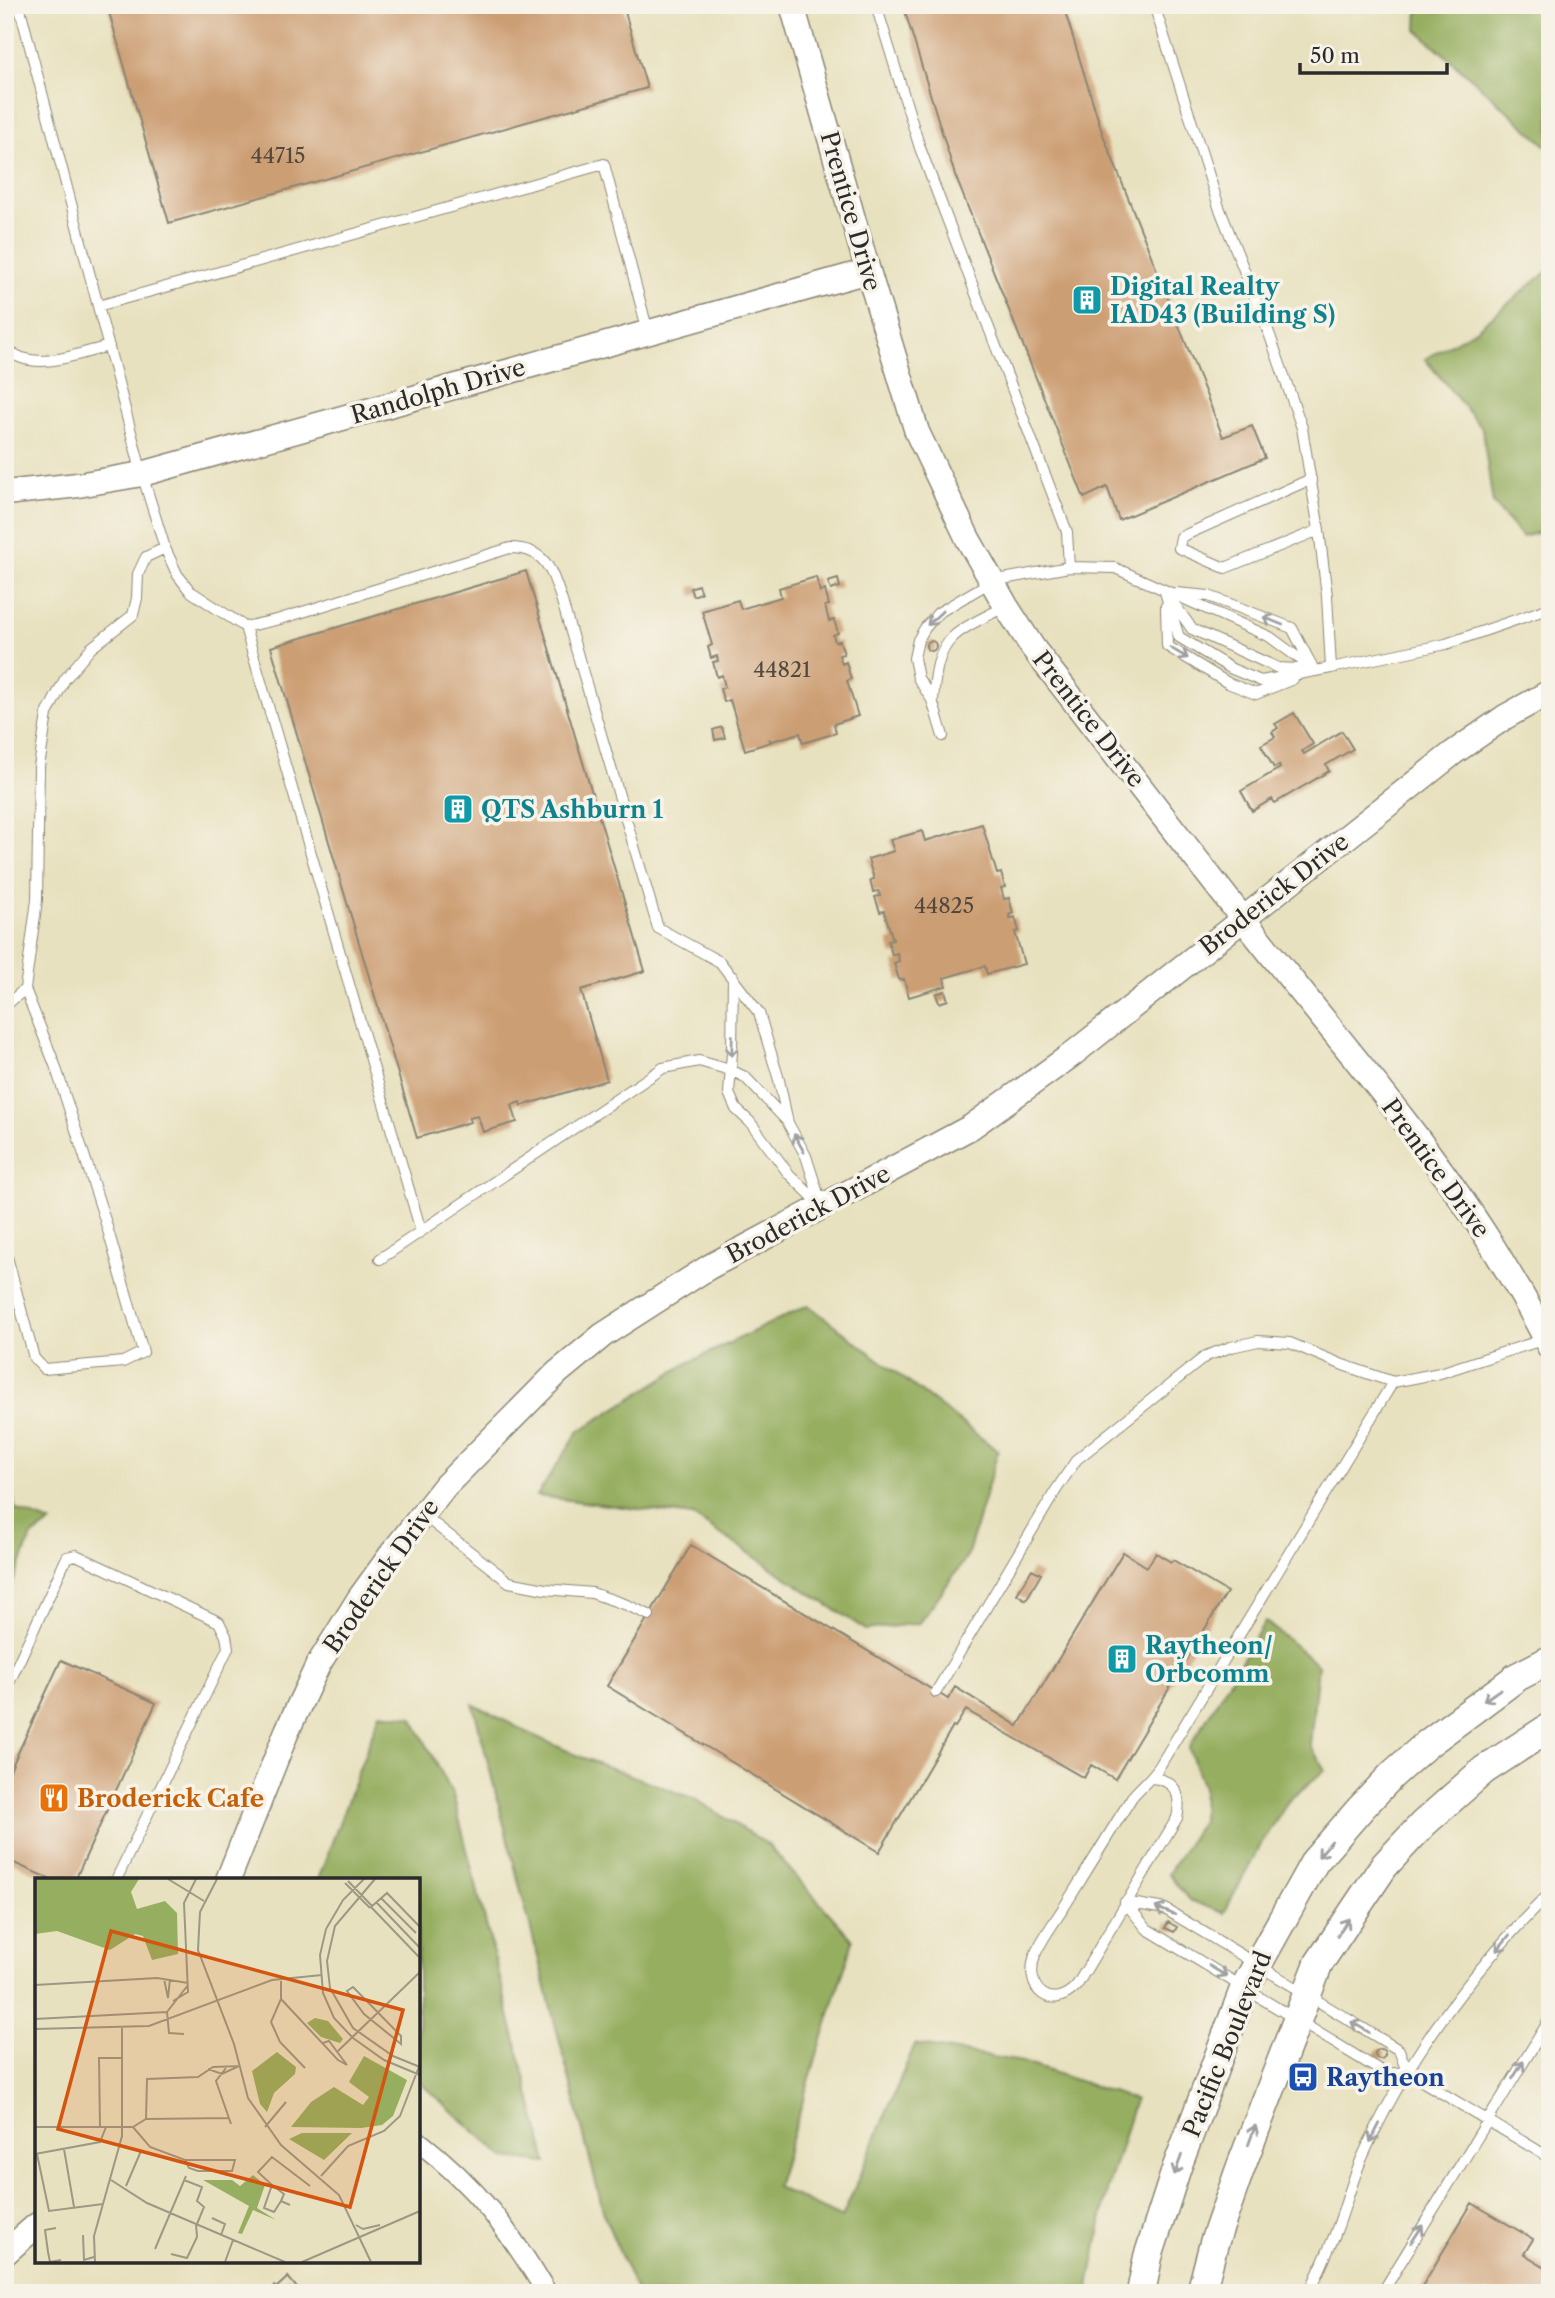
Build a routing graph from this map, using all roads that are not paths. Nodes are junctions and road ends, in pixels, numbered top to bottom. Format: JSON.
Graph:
{"nodes":[{"id":1,"x":19,"y":5,"type":"edge"},
{"id":2,"x":792,"y":5,"type":"edge"},
{"id":3,"x":876,"y":5,"type":"edge"},
{"id":4,"x":1154,"y":5,"type":"edge"},
{"id":5,"x":867,"y":271,"type":"junction"},
{"id":6,"x":98,"y":306,"type":"junction"},
{"id":7,"x":648,"y":332,"type":"junction"},
{"id":8,"x":109,"y":346,"type":"junction"},
{"id":9,"x":5,"y":348,"type":"edge"},
{"id":10,"x":142,"y":474,"type":"junction"},
{"id":11,"x":1311,"y":479,"type":"junction"},
{"id":12,"x":5,"y":493,"type":"edge"},
{"id":13,"x":1319,"y":530,"type":"junction"},
{"id":14,"x":165,"y":548,"type":"junction"},
{"id":15,"x":1069,"y":567,"type":"junction"},
{"id":16,"x":992,"y":581,"type":"junction"},
{"id":17,"x":1165,"y":592,"type":"junction"},
{"id":18,"x":1006,"y":606,"type":"junction"},
{"id":19,"x":1550,"y":607,"type":"edge"},
{"id":20,"x":245,"y":627,"type":"junction"},
{"id":21,"x":1331,"y":668,"type":"junction"},
{"id":22,"x":1315,"y":670,"type":"junction"},
{"id":23,"x":1550,"y":692,"type":"edge"},
{"id":24,"x":933,"y":700,"type":"junction"},
{"id":25,"x":943,"y":736,"type":"dead end"},
{"id":26,"x":1242,"y":919,"type":"junction"},
{"id":27,"x":733,"y":977,"type":"junction"},
{"id":28,"x":25,"y":989,"type":"junction"},
{"id":29,"x":5,"y":1006,"type":"edge"},
{"id":30,"x":730,"y":1070,"type":"junction"},
{"id":31,"x":788,"y":1123,"type":"junction"},
{"id":32,"x":823,"y":1207,"type":"junction"},
{"id":33,"x":421,"y":1231,"type":"junction"},
{"id":34,"x":5,"y":1249,"type":"edge"},
{"id":35,"x":380,"y":1259,"type":"dead end"},
{"id":36,"x":1548,"y":1344,"type":"edge"},
{"id":37,"x":1393,"y":1382,"type":"junction"},
{"id":38,"x":422,"y":1515,"type":"junction"},
{"id":39,"x":649,"y":1615,"type":"dead end"},
{"id":40,"x":1550,"y":1660,"type":"edge"},
{"id":41,"x":6,"y":1686,"type":"edge"},
{"id":42,"x":936,"y":1692,"type":"dead end"},
{"id":43,"x":1550,"y":1727,"type":"edge"},
{"id":44,"x":1152,"y":1778,"type":"junction"},
{"id":45,"x":117,"y":1878,"type":"edge"},
{"id":46,"x":229,"y":1878,"type":"edge"},
{"id":47,"x":1550,"y":1893,"type":"edge"},
{"id":48,"x":1125,"y":1902,"type":"junction"},
{"id":49,"x":1251,"y":1976,"type":"junction"},
{"id":50,"x":1301,"y":2007,"type":"junction"},
{"id":51,"x":1550,"y":2019,"type":"edge"},
{"id":52,"x":1407,"y":2072,"type":"junction"},
{"id":53,"x":1487,"y":2120,"type":"junction"},
{"id":54,"x":420,"y":2143,"type":"edge"},
{"id":55,"x":1550,"y":2158,"type":"edge"},
{"id":56,"x":35,"y":2227,"type":"edge"},
{"id":57,"x":5,"y":2253,"type":"edge"},
{"id":58,"x":547,"y":2293,"type":"edge"},
{"id":59,"x":1140,"y":2293,"type":"edge"},
{"id":60,"x":1200,"y":2293,"type":"edge"},
{"id":61,"x":1311,"y":2293,"type":"edge"},
{"id":62,"x":1338,"y":2293,"type":"edge"},
{"id":63,"x":1382,"y":2293,"type":"edge"}],
"edges":[{"from":1,"to":6,"type":"lane"},
{"from":2,"to":5,"type":"street","name":"Prentice Drive"},
{"from":3,"to":15,"type":"lane"},
{"from":4,"to":11,"type":"lane"},
{"from":5,"to":7,"type":"street","name":"Randolph Drive"},
{"from":5,"to":16,"type":"street","name":"Prentice Drive"},
{"from":6,"to":7,"type":"lane"},
{"from":6,"to":8,"type":"lane"},
{"from":7,"to":10,"type":"street","name":"Randolph Drive"},
{"from":8,"to":9,"type":"lane"},
{"from":8,"to":10,"type":"lane"},
{"from":10,"to":12,"type":"street","name":"Randolph Drive"},
{"from":10,"to":14,"type":"lane"},
{"from":11,"to":13,"type":"lane"},
{"from":11,"to":13,"type":"lane"},
{"from":13,"to":21,"type":"lane"},
{"from":14,"to":20,"type":"lane"},
{"from":14,"to":28,"type":"lane"},
{"from":15,"to":16,"type":"lane"},
{"from":15,"to":17,"type":"lane"},
{"from":16,"to":18,"type":"street","name":"Prentice Drive"},
{"from":16,"to":24,"type":"lane","one_way":true},
{"from":17,"to":22,"type":"lane"},
{"from":17,"to":22,"type":"lane"},
{"from":22,"to":17,"type":"lane","one_way":true},
{"from":17,"to":22,"type":"lane","one_way":true},
{"from":18,"to":24,"type":"lane"},
{"from":18,"to":26,"type":"street","name":"Prentice Drive"},
{"from":19,"to":21,"type":"lane"},
{"from":20,"to":27,"type":"lane"},
{"from":20,"to":33,"type":"lane"},
{"from":21,"to":22,"type":"lane"},
{"from":23,"to":26,"type":"street","name":"Broderick Drive"},
{"from":24,"to":25,"type":"lane"},
{"from":26,"to":32,"type":"street","name":"Broderick Drive"},
{"from":26,"to":36,"type":"street","name":"Prentice Drive"},
{"from":27,"to":30,"type":"lane","one_way":true},
{"from":27,"to":31,"type":"lane"},
{"from":28,"to":29,"type":"lane"},
{"from":28,"to":34,"type":"lane"},
{"from":30,"to":31,"type":"lane"},
{"from":30,"to":32,"type":"lane"},
{"from":30,"to":33,"type":"lane"},
{"from":32,"to":31,"type":"lane","one_way":true},
{"from":32,"to":38,"type":"street","name":"Broderick Drive"},
{"from":33,"to":35,"type":"lane"},
{"from":36,"to":37,"type":"lane"},
{"from":37,"to":42,"type":"lane"},
{"from":37,"to":44,"type":"lane"},
{"from":38,"to":39,"type":"lane"},
{"from":38,"to":46,"type":"street","name":"Broderick Drive"},
{"from":40,"to":49,"type":"main road","name":"Pacific Boulevard","one_way":true},
{"from":41,"to":45,"type":"lane"},
{"from":50,"to":43,"type":"main road","one_way":true},
{"from":44,"to":48,"type":"lane"},
{"from":44,"to":48,"type":"lane"},
{"from":47,"to":52,"type":"lane","one_way":true},
{"from":48,"to":49,"type":"lane","one_way":true},
{"from":49,"to":48,"type":"lane","one_way":true},
{"from":49,"to":50,"type":"lane"},
{"from":49,"to":50,"type":"lane"},
{"from":49,"to":59,"type":"main road","name":"Pacific Boulevard","one_way":true},
{"from":50,"to":52,"type":"lane"},
{"from":52,"to":50,"type":"lane","one_way":true},
{"from":60,"to":50,"type":"main road","one_way":true},
{"from":53,"to":51,"type":"lane","one_way":true},
{"from":52,"to":53,"type":"lane"},
{"from":52,"to":61,"type":"lane","one_way":true},
{"from":53,"to":55,"type":"lane"},
{"from":63,"to":53,"type":"lane","one_way":true},
{"from":54,"to":58,"type":"street"},
{"from":56,"to":57,"type":"street"},
{"from":61,"to":62,"type":"lane"}]}
